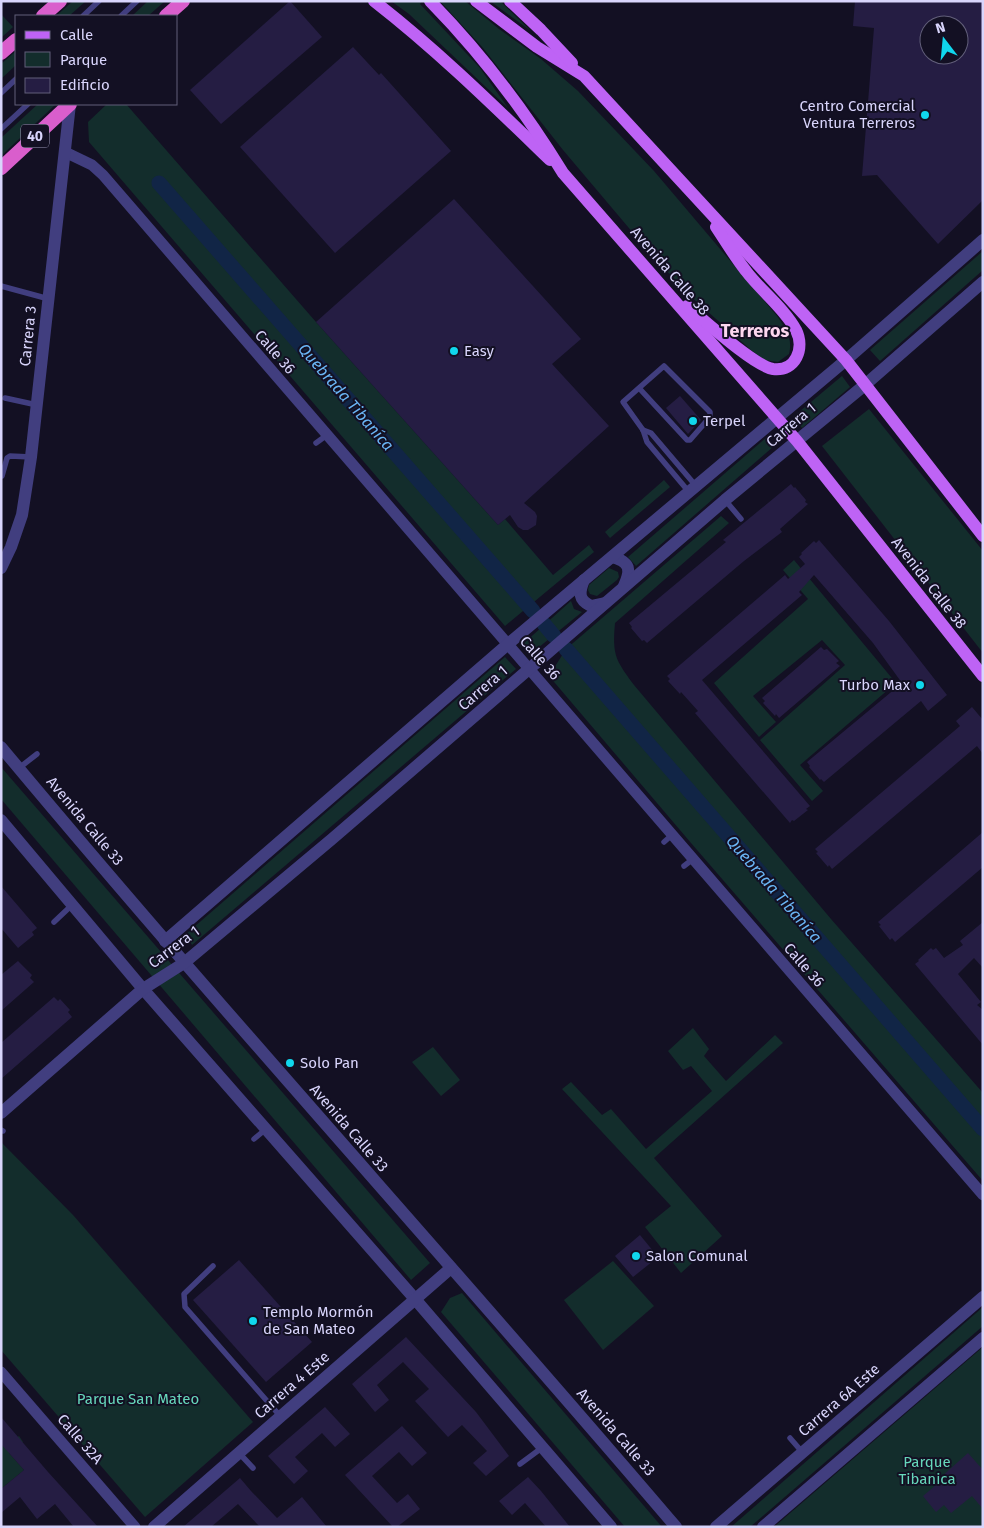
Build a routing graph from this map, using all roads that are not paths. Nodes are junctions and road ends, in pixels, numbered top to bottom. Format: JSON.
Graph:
{"nodes":[{"id":1,"x":60,"y":1,"type":"edge"},
{"id":2,"x":99,"y":1,"type":"edge"},
{"id":3,"x":137,"y":1,"type":"edge"},
{"id":4,"x":183,"y":1,"type":"edge"},
{"id":5,"x":374,"y":1,"type":"edge"},
{"id":6,"x":430,"y":1,"type":"edge"},
{"id":7,"x":476,"y":1,"type":"edge"},
{"id":8,"x":510,"y":1,"type":"edge"},
{"id":9,"x":44,"y":15,"type":"edge"},
{"id":10,"x":84,"y":15,"type":"edge"},
{"id":11,"x":122,"y":15,"type":"edge"},
{"id":12,"x":167,"y":15,"type":"edge"},
{"id":13,"x":15,"y":41,"type":"edge"},
{"id":14,"x":1,"y":53,"type":"edge"},
{"id":15,"x":584,"y":76,"type":"junction"},
{"id":16,"x":15,"y":80,"type":"edge"},
{"id":17,"x":1,"y":93,"type":"edge"},
{"id":18,"x":27,"y":105,"type":"edge"},
{"id":19,"x":69,"y":105,"type":"edge"},
{"id":20,"x":70,"y":105,"type":"edge"},
{"id":21,"x":1,"y":128,"type":"edge"},
{"id":22,"x":65,"y":152,"type":"junction"},
{"id":23,"x":1,"y":168,"type":"edge"},
{"id":24,"x":563,"y":173,"type":"junction"},
{"id":25,"x":692,"y":192,"type":"junction"},
{"id":26,"x":983,"y":240,"type":"edge"},
{"id":27,"x":983,"y":282,"type":"edge"},
{"id":28,"x":1,"y":286,"type":"edge"},
{"id":29,"x":662,"y":286,"type":"junction"},
{"id":30,"x":49,"y":299,"type":"junction"},
{"id":31,"x":846,"y":360,"type":"junction"},
{"id":32,"x":866,"y":384,"type":"junction"},
{"id":33,"x":639,"y":388,"type":"junction"},
{"id":34,"x":5,"y":398,"type":"dead end"},
{"id":35,"x":37,"y":405,"type":"junction"},
{"id":36,"x":777,"y":418,"type":"junction"},
{"id":37,"x":643,"y":430,"type":"junction"},
{"id":38,"x":327,"y":434,"type":"junction"},
{"id":39,"x":797,"y":441,"type":"junction"},
{"id":40,"x":316,"y":443,"type":"dead end"},
{"id":41,"x":31,"y":457,"type":"junction"},
{"id":42,"x":2,"y":476,"type":"edge"},
{"id":43,"x":692,"y":489,"type":"junction"},
{"id":44,"x":725,"y":500,"type":"junction"},
{"id":45,"x":741,"y":519,"type":"dead end"},
{"id":46,"x":983,"y":536,"type":"edge"},
{"id":47,"x":612,"y":557,"type":"junction"},
{"id":48,"x":1,"y":568,"type":"edge"},
{"id":49,"x":584,"y":580,"type":"junction"},
{"id":50,"x":623,"y":589,"type":"junction"},
{"id":51,"x":607,"y":603,"type":"junction"},
{"id":52,"x":508,"y":644,"type":"junction"},
{"id":53,"x":530,"y":670,"type":"junction"},
{"id":54,"x":983,"y":676,"type":"edge"},
{"id":55,"x":1,"y":747,"type":"edge"},
{"id":56,"x":38,"y":754,"type":"dead end"},
{"id":57,"x":19,"y":768,"type":"junction"},
{"id":58,"x":1,"y":820,"type":"edge"},
{"id":59,"x":72,"y":905,"type":"junction"},
{"id":60,"x":54,"y":922,"type":"dead end"},
{"id":61,"x":165,"y":941,"type":"junction"},
{"id":62,"x":184,"y":963,"type":"junction"},
{"id":63,"x":144,"y":989,"type":"junction"},
{"id":64,"x":1,"y":1114,"type":"edge"},
{"id":65,"x":266,"y":1129,"type":"junction"},
{"id":66,"x":254,"y":1139,"type":"dead end"},
{"id":67,"x":983,"y":1195,"type":"edge"},
{"id":68,"x":213,"y":1266,"type":"dead end"},
{"id":69,"x":451,"y":1268,"type":"junction"},
{"id":70,"x":983,"y":1297,"type":"edge"},
{"id":71,"x":415,"y":1299,"type":"junction"},
{"id":72,"x":983,"y":1338,"type":"edge"},
{"id":73,"x":1,"y":1372,"type":"edge"},
{"id":74,"x":281,"y":1416,"type":"junction"},
{"id":75,"x":790,"y":1438,"type":"dead end"},
{"id":76,"x":543,"y":1447,"type":"junction"},
{"id":77,"x":238,"y":1453,"type":"junction"},
{"id":78,"x":803,"y":1453,"type":"junction"},
{"id":79,"x":520,"y":1464,"type":"dead end"},
{"id":80,"x":253,"y":1468,"type":"dead end"},
{"id":81,"x":135,"y":1527,"type":"edge"},
{"id":82,"x":154,"y":1527,"type":"edge"},
{"id":83,"x":611,"y":1527,"type":"edge"},
{"id":84,"x":676,"y":1527,"type":"edge"},
{"id":85,"x":716,"y":1527,"type":"edge"},
{"id":86,"x":764,"y":1527,"type":"edge"}],
"edges":[{"from":1,"to":9,"type":"highway"},
{"from":2,"to":10,"type":"lane"},
{"from":3,"to":11,"type":"lane"},
{"from":4,"to":12,"type":"highway"},
{"from":5,"to":24,"type":"main road"},
{"from":6,"to":24,"type":"main road","name":"Avenida Calle 38"},
{"from":7,"to":15,"type":"main road"},
{"from":8,"to":15,"type":"main road"},
{"from":13,"to":14,"type":"highway"},
{"from":15,"to":25,"type":"main road"},
{"from":16,"to":17,"type":"lane"},
{"from":18,"to":21,"type":"lane"},
{"from":19,"to":23,"type":"highway","number":"40"},
{"from":20,"to":22,"type":"street","name":"Carrera 3"},
{"from":22,"to":30,"type":"street","name":"Carrera 3"},
{"from":22,"to":38,"type":"street","name":"Calle 36"},
{"from":24,"to":29,"type":"main road","name":"Avenida Calle 38"},
{"from":25,"to":29,"type":"main road"},
{"from":25,"to":31,"type":"main road"},
{"from":26,"to":31,"type":"street","name":"Carrera 1"},
{"from":27,"to":32,"type":"street","name":"Carrera 1"},
{"from":28,"to":30,"type":"lane"},
{"from":29,"to":36,"type":"main road","name":"Avenida Calle 38"},
{"from":30,"to":35,"type":"street","name":"Carrera 3"},
{"from":31,"to":32,"type":"main road"},
{"from":31,"to":36,"type":"street","name":"Carrera 1"},
{"from":32,"to":39,"type":"street","name":"Carrera 1"},
{"from":32,"to":46,"type":"main road"},
{"from":33,"to":33,"type":"lane"},
{"from":33,"to":37,"type":"lane"},
{"from":34,"to":35,"type":"lane"},
{"from":35,"to":41,"type":"street","name":"Carrera 3"},
{"from":36,"to":39,"type":"main road","name":"Avenida Calle 38"},
{"from":36,"to":43,"type":"street","name":"Carrera 1"},
{"from":37,"to":43,"type":"lane"},
{"from":37,"to":43,"type":"lane"},
{"from":38,"to":40,"type":"lane"},
{"from":38,"to":52,"type":"street","name":"Calle 36"},
{"from":39,"to":44,"type":"street","name":"Carrera 1"},
{"from":39,"to":54,"type":"main road","name":"Avenida Calle 38"},
{"from":41,"to":42,"type":"lane"},
{"from":41,"to":48,"type":"street","name":"Carrera 3"},
{"from":43,"to":47,"type":"street","name":"Carrera 1"},
{"from":44,"to":45,"type":"lane"},
{"from":44,"to":50,"type":"street","name":"Carrera 1"},
{"from":47,"to":49,"type":"street","name":"Carrera 1"},
{"from":47,"to":50,"type":"street"},
{"from":49,"to":51,"type":"street"},
{"from":49,"to":52,"type":"street","name":"Carrera 1"},
{"from":50,"to":51,"type":"street","name":"Carrera 1"},
{"from":51,"to":53,"type":"street","name":"Carrera 1"},
{"from":52,"to":53,"type":"street","name":"Calle 36"},
{"from":52,"to":61,"type":"street","name":"Carrera 1"},
{"from":53,"to":62,"type":"street","name":"Carrera 1"},
{"from":53,"to":67,"type":"street","name":"Calle 36"},
{"from":55,"to":57,"type":"street","name":"Avenida Calle 33"},
{"from":56,"to":57,"type":"lane"},
{"from":57,"to":61,"type":"street","name":"Avenida Calle 33"},
{"from":58,"to":59,"type":"street"},
{"from":59,"to":60,"type":"lane"},
{"from":59,"to":63,"type":"street"},
{"from":61,"to":62,"type":"street","name":"Avenida Calle 33"},
{"from":62,"to":63,"type":"street","name":"Carrera 1"},
{"from":62,"to":69,"type":"street","name":"Avenida Calle 33"},
{"from":63,"to":64,"type":"street","name":"Carrera 1"},
{"from":63,"to":65,"type":"street"},
{"from":65,"to":66,"type":"lane"},
{"from":65,"to":71,"type":"street"},
{"from":68,"to":74,"type":"lane"},
{"from":69,"to":71,"type":"street","name":"Carrera 4 Este"},
{"from":69,"to":84,"type":"street","name":"Avenida Calle 33"},
{"from":70,"to":78,"type":"street","name":"Carrera 6A Este"},
{"from":71,"to":74,"type":"street","name":"Carrera 4 Este"},
{"from":71,"to":76,"type":"street"},
{"from":72,"to":86,"type":"street"},
{"from":73,"to":81,"type":"street","name":"Calle 32A"},
{"from":74,"to":77,"type":"street","name":"Carrera 4 Este"},
{"from":75,"to":78,"type":"lane"},
{"from":76,"to":79,"type":"lane"},
{"from":76,"to":83,"type":"street"},
{"from":77,"to":80,"type":"lane"},
{"from":77,"to":82,"type":"street","name":"Carrera 4 Este"},
{"from":78,"to":85,"type":"street","name":"Carrera 6A Este"}]}
